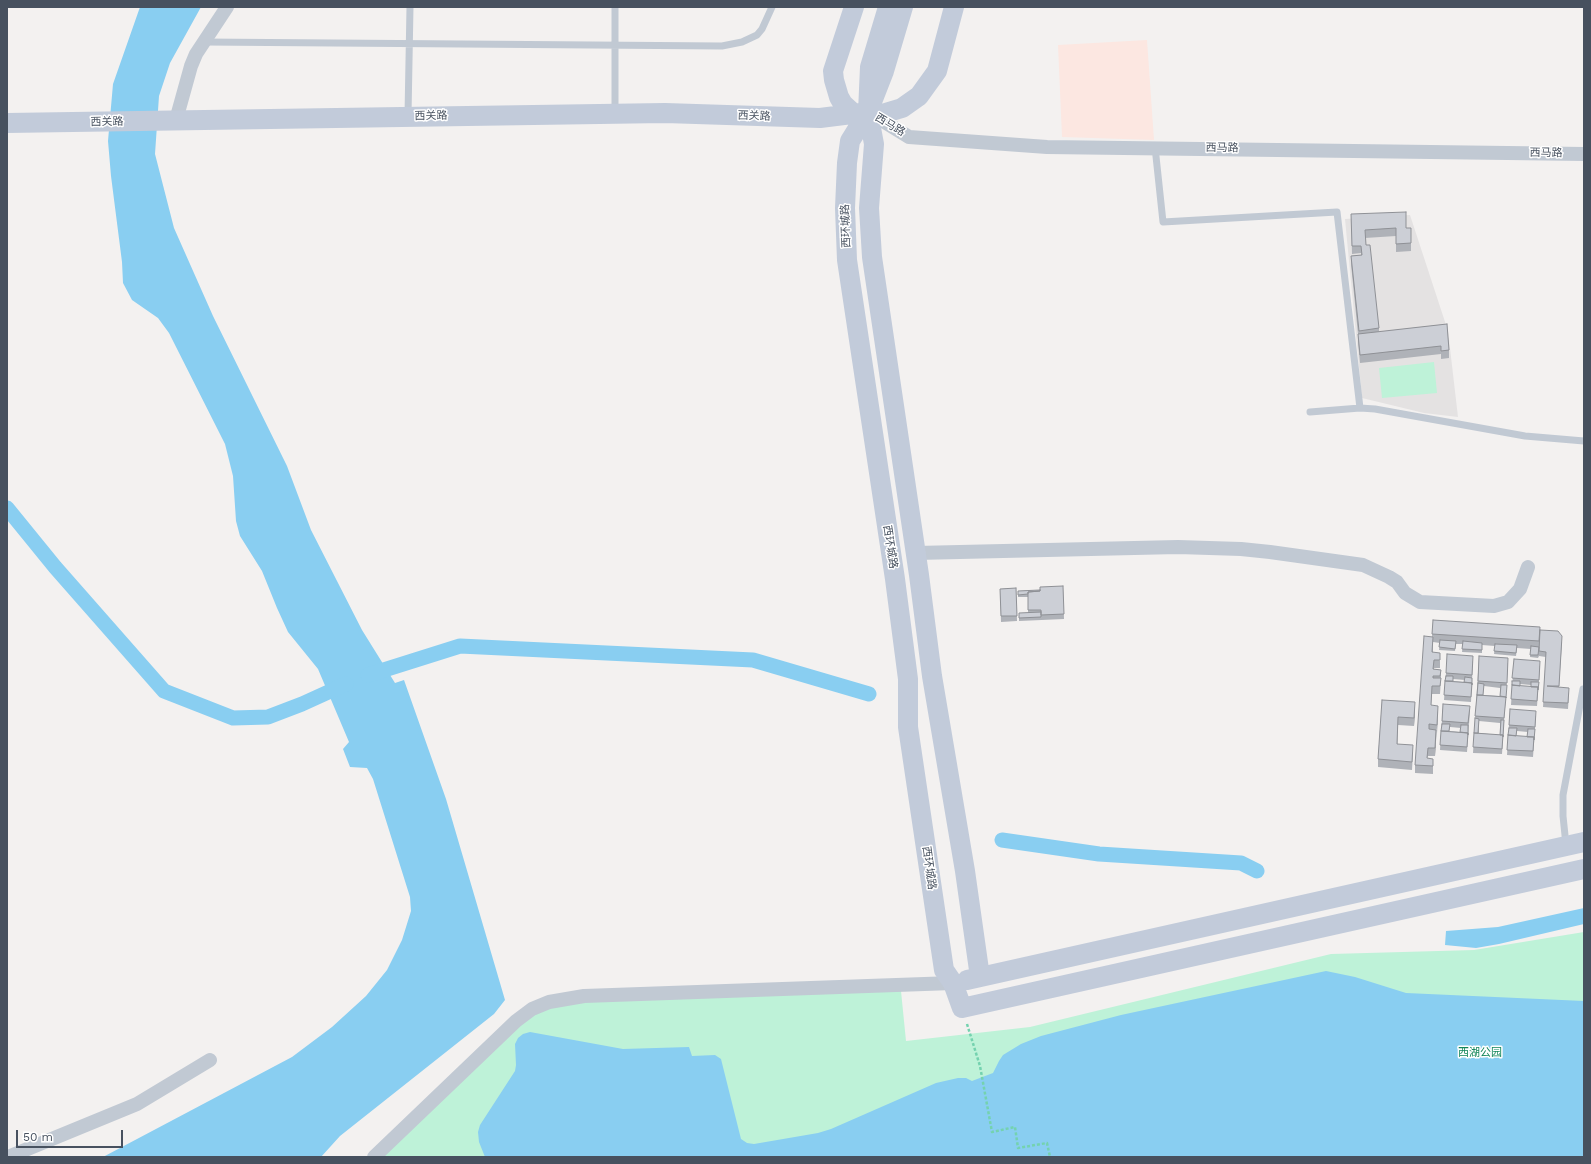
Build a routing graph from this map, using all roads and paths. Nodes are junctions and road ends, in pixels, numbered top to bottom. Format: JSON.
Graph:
{"nodes":[{"id":1,"x":227,"y":7,"type":"edge"},
{"id":2,"x":410,"y":7,"type":"edge"},
{"id":3,"x":615,"y":7,"type":"edge"},
{"id":4,"x":772,"y":7,"type":"edge"},
{"id":5,"x":854,"y":7,"type":"edge"},
{"id":6,"x":888,"y":7,"type":"edge"},
{"id":7,"x":903,"y":7,"type":"edge"},
{"id":8,"x":954,"y":7,"type":"edge"},
{"id":9,"x":204,"y":42,"type":"junction"},
{"id":10,"x":409,"y":43,"type":"junction"},
{"id":11,"x":615,"y":45,"type":"junction"},
{"id":12,"x":615,"y":113,"type":"junction"},
{"id":13,"x":861,"y":113,"type":"junction"},
{"id":14,"x":408,"y":117,"type":"junction"},
{"id":15,"x":171,"y":120,"type":"junction"},
{"id":16,"x":7,"y":123,"type":"edge"},
{"id":17,"x":1155,"y":147,"type":"junction"},
{"id":18,"x":1584,"y":154,"type":"edge"},
{"id":19,"x":1360,"y":408,"type":"junction"},
{"id":20,"x":1310,"y":412,"type":"dead end"},
{"id":21,"x":1584,"y":441,"type":"edge"},
{"id":22,"x":916,"y":553,"type":"junction"},
{"id":23,"x":1528,"y":567,"type":"dead end"},
{"id":24,"x":1583,"y":689,"type":"dead end"},
{"id":25,"x":1575,"y":844,"type":"edge"},
{"id":26,"x":1584,"y":868,"type":"edge"},
{"id":27,"x":980,"y":977,"type":"junction"},
{"id":28,"x":953,"y":983,"type":"junction"},
{"id":29,"x":962,"y":1008,"type":"junction"},
{"id":30,"x":210,"y":1060,"type":"dead end"},
{"id":31,"x":8,"y":1157,"type":"edge"},
{"id":32,"x":374,"y":1157,"type":"edge"},
{"id":33,"x":1050,"y":1157,"type":"edge"}],
"edges":[{"from":1,"to":9,"type":"street"},
{"from":2,"to":10,"type":"lane"},
{"from":3,"to":11,"type":"lane"},
{"from":4,"to":11,"type":"lane"},
{"from":5,"to":13,"type":"main road"},
{"from":6,"to":13,"type":"main road","name":"西环城路"},
{"from":7,"to":13,"type":"main road","name":"西环城路"},
{"from":8,"to":13,"type":"main road","name":"西关路"},
{"from":9,"to":10,"type":"lane"},
{"from":9,"to":15,"type":"street"},
{"from":10,"to":11,"type":"lane"},
{"from":10,"to":14,"type":"lane"},
{"from":11,"to":12,"type":"lane"},
{"from":12,"to":13,"type":"main road","name":"西关路"},
{"from":12,"to":14,"type":"main road","name":"西关路"},
{"from":13,"to":17,"type":"street","name":"西马路"},
{"from":13,"to":22,"type":"main road","name":"西环城路"},
{"from":13,"to":28,"type":"main road","name":"西环城路"},
{"from":14,"to":15,"type":"main road","name":"西关路"},
{"from":15,"to":16,"type":"main road","name":"西关路"},
{"from":17,"to":18,"type":"street","name":"西马路"},
{"from":17,"to":19,"type":"lane"},
{"from":19,"to":20,"type":"lane"},
{"from":19,"to":21,"type":"lane"},
{"from":22,"to":23,"type":"street"},
{"from":22,"to":27,"type":"main road","name":"西环城路"},
{"from":24,"to":25,"type":"lane"},
{"from":25,"to":27,"type":"main road"},
{"from":26,"to":29,"type":"main road"},
{"from":27,"to":28,"type":"main road"},
{"from":28,"to":29,"type":"main road","name":"西环城路"},
{"from":28,"to":32,"type":"street"},
{"from":29,"to":33,"type":"path"},
{"from":30,"to":31,"type":"street"}]}
